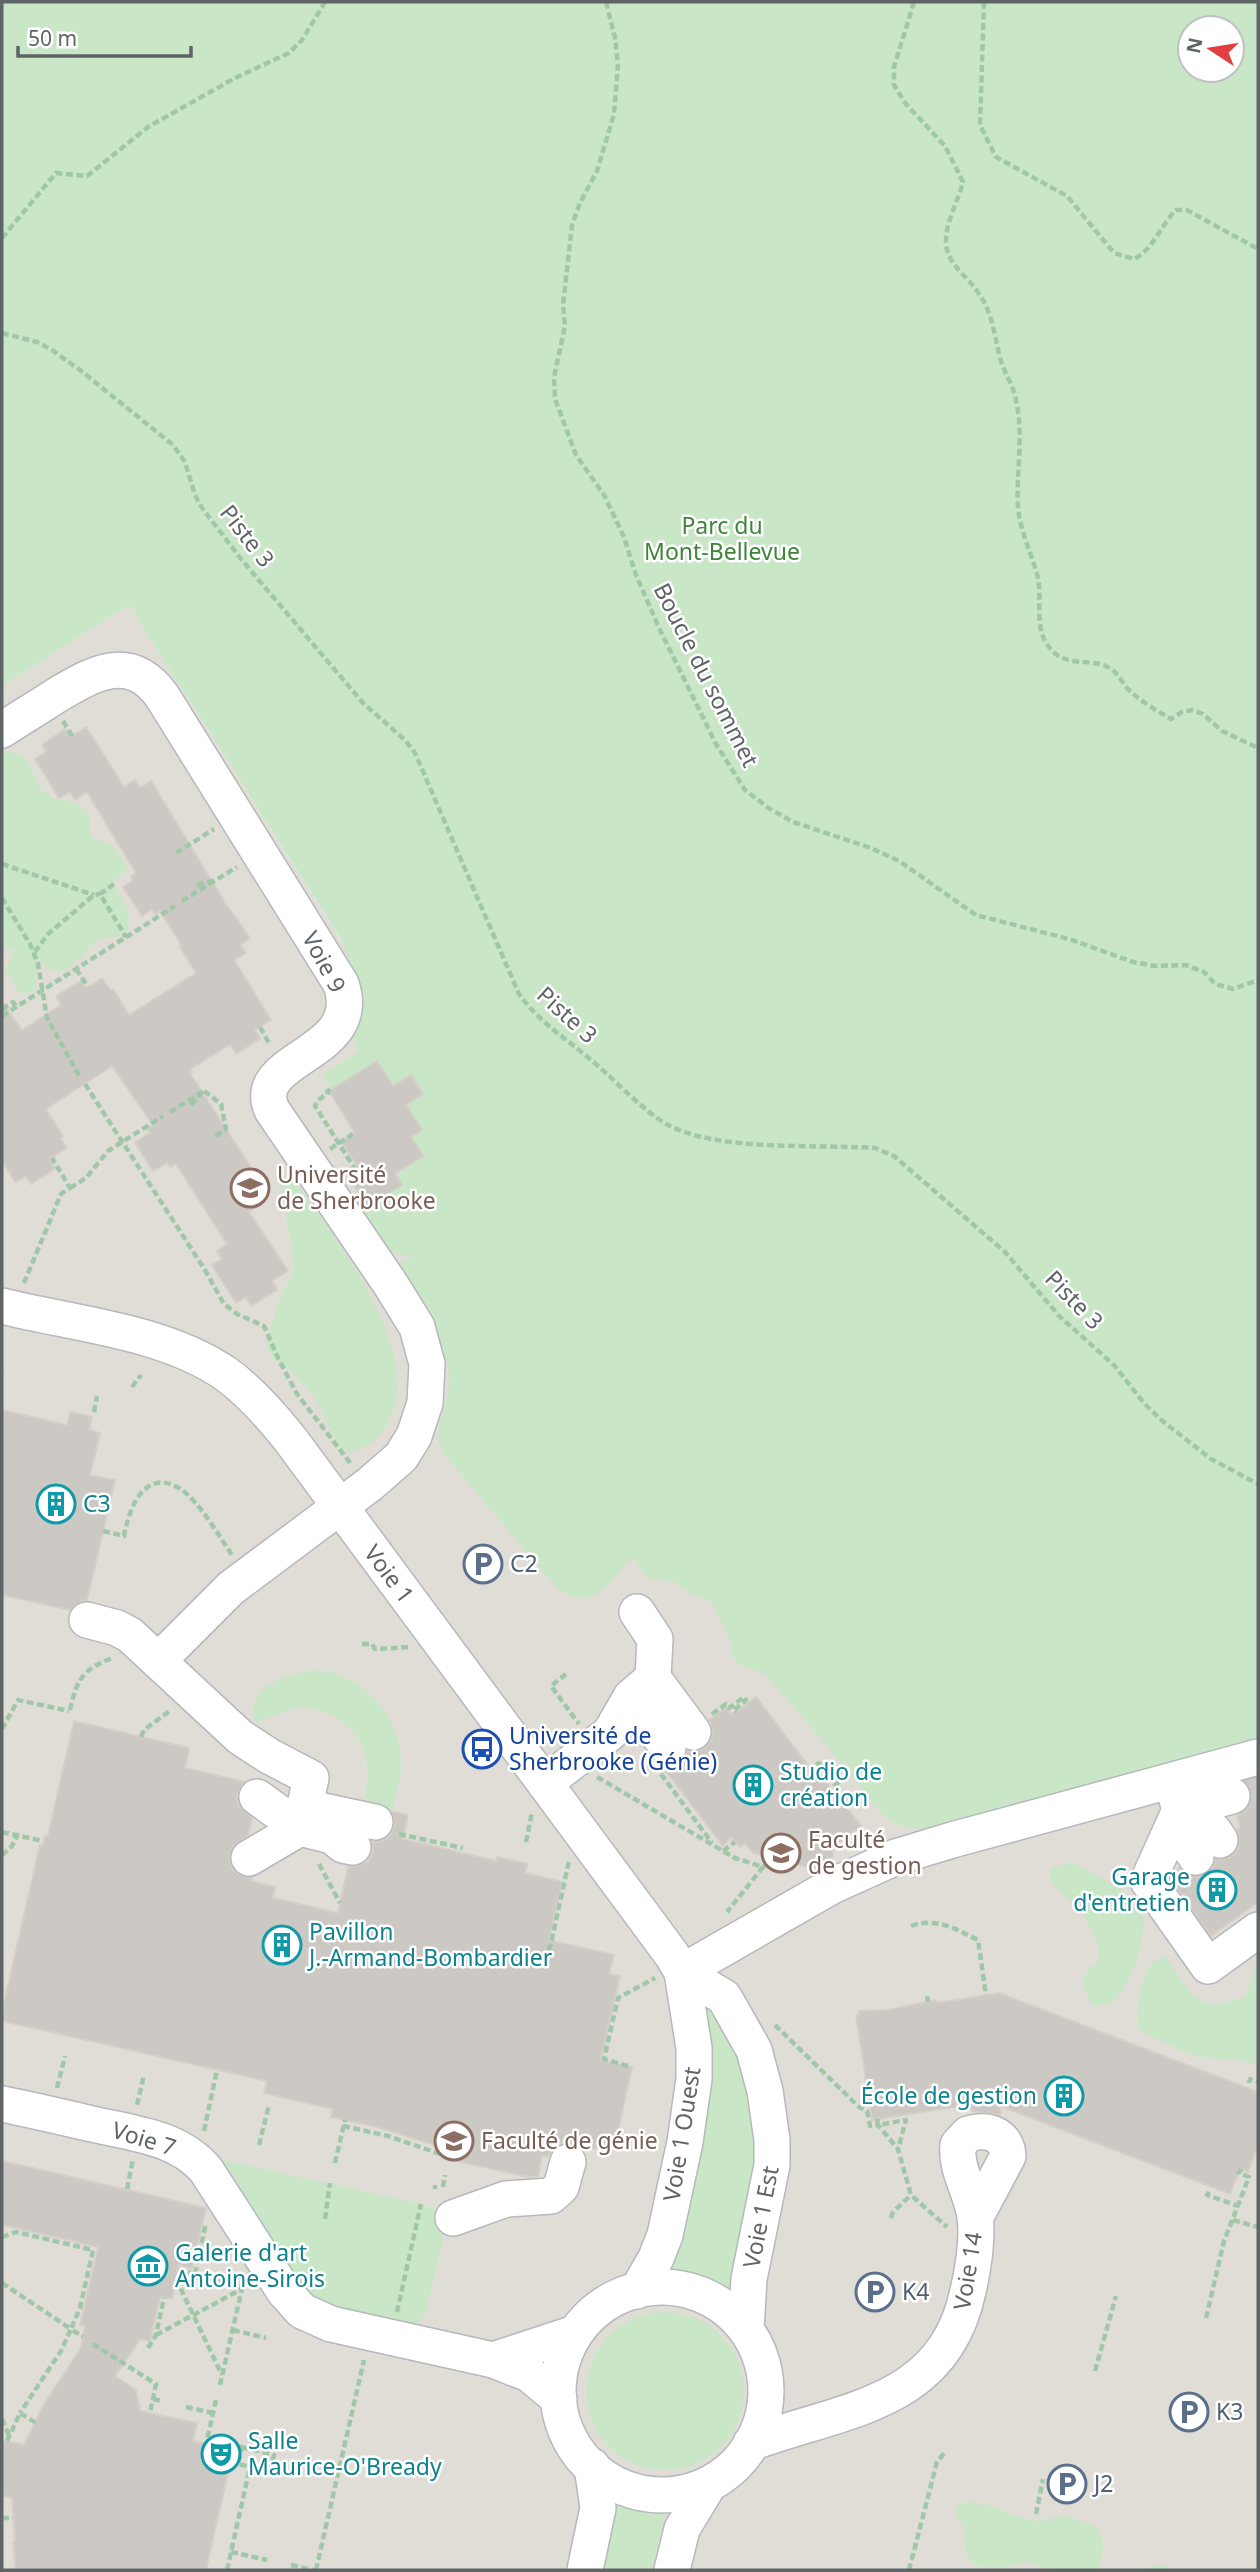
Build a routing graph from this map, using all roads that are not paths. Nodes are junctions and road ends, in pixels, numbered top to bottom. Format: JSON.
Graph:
{"nodes":[{"id":1,"x":2,"y":730,"type":"edge"},
{"id":2,"x":11,"y":1299,"type":"edge"},
{"id":3,"x":338,"y":1506,"type":"junction"},
{"id":4,"x":637,"y":1612,"type":"dead end"},
{"id":5,"x":87,"y":1620,"type":"dead end"},
{"id":6,"x":158,"y":1661,"type":"junction"},
{"id":7,"x":642,"y":1688,"type":"junction"},
{"id":8,"x":672,"y":1750,"type":"road end"},
{"id":9,"x":1258,"y":1757,"type":"edge"},
{"id":10,"x":1175,"y":1795,"type":"junction"},
{"id":11,"x":539,"y":1796,"type":"junction"},
{"id":12,"x":1232,"y":1796,"type":"tunnel mouth"},
{"id":13,"x":257,"y":1797,"type":"dead end"},
{"id":14,"x":302,"y":1817,"type":"junction"},
{"id":15,"x":377,"y":1835,"type":"road end"},
{"id":16,"x":1208,"y":1849,"type":"dead end"},
{"id":17,"x":249,"y":1858,"type":"dead end"},
{"id":18,"x":1258,"y":1930,"type":"edge"},
{"id":19,"x":666,"y":1976,"type":"junction"},
{"id":20,"x":2,"y":2104,"type":"edge"},
{"id":21,"x":568,"y":2162,"type":"dead end"},
{"id":22,"x":448,"y":2203,"type":"road end"},
{"id":23,"x":962,"y":2223,"type":"road end"},
{"id":24,"x":637,"y":2291,"type":"junction"},
{"id":25,"x":746,"y":2329,"type":"junction"},
{"id":26,"x":575,"y":2333,"type":"junction"},
{"id":27,"x":493,"y":2360,"type":"junction"},
{"id":28,"x":766,"y":2385,"type":"junction"},
{"id":29,"x":559,"y":2399,"type":"junction"},
{"id":30,"x":827,"y":2418,"type":"junction"},
{"id":31,"x":751,"y":2443,"type":"junction"},
{"id":32,"x":592,"y":2466,"type":"junction"},
{"id":33,"x":708,"y":2486,"type":"junction"},
{"id":34,"x":585,"y":2570,"type":"edge"},
{"id":35,"x":672,"y":2570,"type":"edge"}],
"edges":[{"from":1,"to":3,"type":"lane","name":"Voie 9"},
{"from":2,"to":3,"type":"lane","name":"Voie 1"},
{"from":3,"to":6,"type":"lane","name":"Voie 9"},
{"from":3,"to":11,"type":"lane","name":"Voie 1"},
{"from":4,"to":7,"type":"lane"},
{"from":5,"to":6,"type":"lane"},
{"from":6,"to":14,"type":"lane"},
{"from":7,"to":8,"type":"lane"},
{"from":7,"to":11,"type":"lane"},
{"from":9,"to":10,"type":"lane"},
{"from":10,"to":12,"type":"lane"},
{"from":10,"to":16,"type":"lane"},
{"from":10,"to":18,"type":"lane"},
{"from":10,"to":19,"type":"lane"},
{"from":11,"to":19,"type":"lane","name":"Voie 1"},
{"from":13,"to":14,"type":"lane"},
{"from":14,"to":15,"type":"lane"},
{"from":14,"to":17,"type":"lane"},
{"from":19,"to":24,"type":"lane","name":"Voie 1 Ouest"},
{"from":19,"to":25,"type":"lane","name":"Voie 1 Est"},
{"from":20,"to":27,"type":"lane","name":"Voie 7"},
{"from":21,"to":22,"type":"lane"},
{"from":23,"to":30,"type":"lane","name":"Voie 14"},
{"from":24,"to":25,"type":"lane"},
{"from":24,"to":26,"type":"lane"},
{"from":25,"to":28,"type":"lane"},
{"from":26,"to":27,"type":"lane"},
{"from":26,"to":29,"type":"lane"},
{"from":27,"to":29,"type":"lane","name":"Voie 7"},
{"from":28,"to":30,"type":"lane"},
{"from":28,"to":31,"type":"lane"},
{"from":29,"to":32,"type":"lane"},
{"from":30,"to":31,"type":"lane","name":"Voie 14"},
{"from":31,"to":33,"type":"lane"},
{"from":32,"to":33,"type":"lane"},
{"from":32,"to":34,"type":"lane"},
{"from":33,"to":35,"type":"lane"}]}
